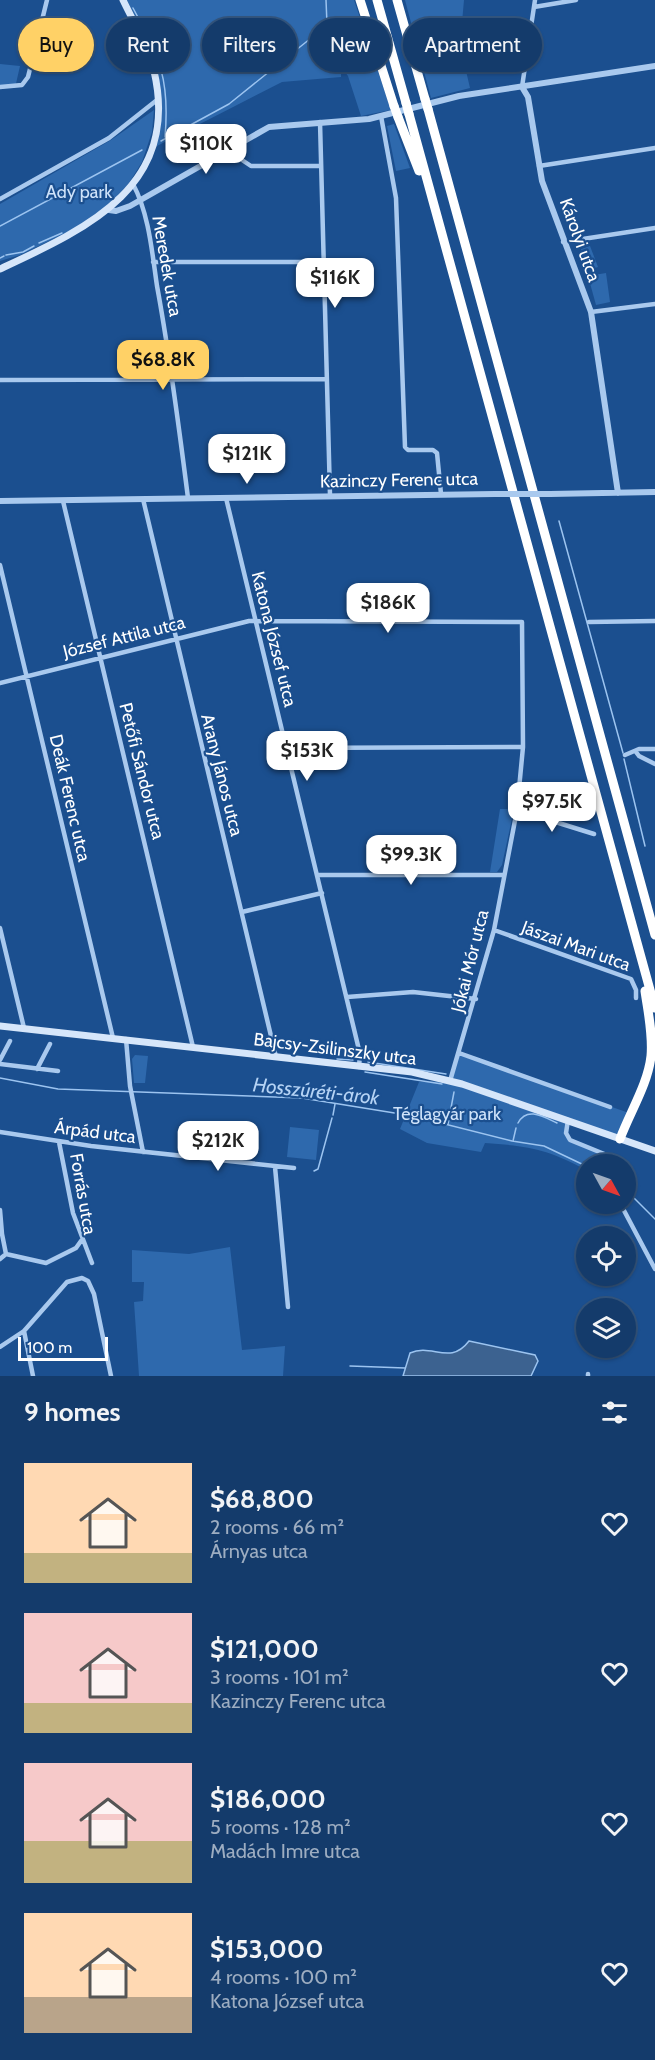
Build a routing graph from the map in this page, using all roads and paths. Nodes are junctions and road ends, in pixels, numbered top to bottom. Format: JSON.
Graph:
{"nodes":[{"id":1,"x":47,"y":0,"type":"edge"},
{"id":2,"x":123,"y":0,"type":"edge"},
{"id":3,"x":360,"y":0,"type":"edge"},
{"id":4,"x":377,"y":0,"type":"edge"},
{"id":5,"x":397,"y":0,"type":"edge"},
{"id":6,"x":535,"y":0,"type":"edge"},
{"id":7,"x":576,"y":0,"type":"edge"},
{"id":8,"x":534,"y":7,"type":"junction"},
{"id":9,"x":655,"y":66,"type":"edge"},
{"id":10,"x":0,"y":87,"type":"edge"},
{"id":11,"x":522,"y":87,"type":"junction"},
{"id":12,"x":158,"y":98,"type":"junction"},
{"id":13,"x":394,"y":112,"type":"junction"},
{"id":14,"x":381,"y":116,"type":"junction"},
{"id":15,"x":320,"y":122,"type":"junction"},
{"id":16,"x":236,"y":144,"type":"junction"},
{"id":17,"x":655,"y":148,"type":"edge"},
{"id":18,"x":320,"y":166,"type":"junction"},
{"id":19,"x":538,"y":166,"type":"junction"},
{"id":20,"x":133,"y":184,"type":"junction"},
{"id":21,"x":0,"y":199,"type":"edge"},
{"id":22,"x":141,"y":199,"type":"junction"},
{"id":23,"x":109,"y":210,"type":"junction"},
{"id":24,"x":655,"y":228,"type":"edge"},
{"id":25,"x":563,"y":242,"type":"junction"},
{"id":26,"x":153,"y":262,"type":"junction"},
{"id":27,"x":323,"y":262,"type":"junction"},
{"id":28,"x":0,"y":269,"type":"edge"},
{"id":29,"x":454,"y":274,"type":"junction"},
{"id":30,"x":655,"y":304,"type":"edge"},
{"id":31,"x":591,"y":312,"type":"junction"},
{"id":32,"x":326,"y":379,"type":"junction"},
{"id":33,"x":0,"y":380,"type":"edge"},
{"id":34,"x":174,"y":380,"type":"junction"},
{"id":35,"x":655,"y":492,"type":"edge"},
{"id":36,"x":618,"y":493,"type":"junction"},
{"id":37,"x":441,"y":494,"type":"junction"},
{"id":38,"x":330,"y":495,"type":"junction"},
{"id":39,"x":189,"y":498,"type":"junction"},
{"id":40,"x":226,"y":498,"type":"junction"},
{"id":41,"x":142,"y":499,"type":"junction"},
{"id":42,"x":0,"y":501,"type":"edge"},
{"id":43,"x":63,"y":501,"type":"junction"},
{"id":44,"x":0,"y":565,"type":"edge"},
{"id":45,"x":255,"y":621,"type":"junction"},
{"id":46,"x":655,"y":621,"type":"edge"},
{"id":47,"x":522,"y":622,"type":"joint"},
{"id":48,"x":589,"y":622,"type":"dead end"},
{"id":49,"x":175,"y":638,"type":"junction"},
{"id":50,"x":100,"y":657,"type":"junction"},
{"id":51,"x":27,"y":676,"type":"junction"},
{"id":52,"x":0,"y":683,"type":"edge"},
{"id":53,"x":523,"y":747,"type":"junction"},
{"id":54,"x":287,"y":748,"type":"junction"},
{"id":55,"x":655,"y":749,"type":"edge"},
{"id":56,"x":636,"y":752,"type":"junction"},
{"id":57,"x":625,"y":755,"type":"dead end"},
{"id":58,"x":655,"y":764,"type":"edge"},
{"id":59,"x":517,"y":810,"type":"junction"},
{"id":60,"x":594,"y":834,"type":"dead end"},
{"id":61,"x":318,"y":875,"type":"junction"},
{"id":62,"x":503,"y":875,"type":"junction"},
{"id":63,"x":322,"y":893,"type":"junction"},
{"id":64,"x":242,"y":912,"type":"junction"},
{"id":65,"x":0,"y":928,"type":"edge"},
{"id":66,"x":494,"y":930,"type":"junction"},
{"id":67,"x":655,"y":936,"type":"edge"},
{"id":68,"x":635,"y":941,"type":"junction"},
{"id":69,"x":347,"y":997,"type":"junction"},
{"id":70,"x":636,"y":998,"type":"dead end"},
{"id":71,"x":476,"y":999,"type":"junction"},
{"id":72,"x":655,"y":1008,"type":"edge"},
{"id":73,"x":0,"y":1026,"type":"edge"},
{"id":74,"x":24,"y":1028,"type":"junction"},
{"id":75,"x":113,"y":1038,"type":"junction"},
{"id":76,"x":126,"y":1040,"type":"junction"},
{"id":77,"x":10,"y":1041,"type":"dead end"},
{"id":78,"x":50,"y":1044,"type":"dead end"},
{"id":79,"x":193,"y":1047,"type":"junction"},
{"id":80,"x":459,"y":1053,"type":"junction"},
{"id":81,"x":276,"y":1057,"type":"junction"},
{"id":82,"x":0,"y":1062,"type":"edge"},
{"id":83,"x":359,"y":1067,"type":"junction"},
{"id":84,"x":36,"y":1069,"type":"junction"},
{"id":85,"x":58,"y":1071,"type":"dead end"},
{"id":86,"x":450,"y":1081,"type":"junction"},
{"id":87,"x":610,"y":1107,"type":"dead end"},
{"id":88,"x":568,"y":1120,"type":"junction"},
{"id":89,"x":0,"y":1132,"type":"edge"},
{"id":90,"x":620,"y":1138,"type":"junction"},
{"id":91,"x":59,"y":1142,"type":"junction"},
{"id":92,"x":655,"y":1151,"type":"edge"},
{"id":93,"x":143,"y":1152,"type":"junction"},
{"id":94,"x":604,"y":1154,"type":"edge"},
{"id":95,"x":275,"y":1167,"type":"junction"},
{"id":96,"x":294,"y":1168,"type":"dead end"},
{"id":97,"x":0,"y":1210,"type":"edge"},
{"id":98,"x":626,"y":1214,"type":"edge"},
{"id":99,"x":1,"y":1235,"type":"edge"},
{"id":100,"x":81,"y":1241,"type":"junction"},
{"id":101,"x":6,"y":1254,"type":"junction"},
{"id":102,"x":0,"y":1259,"type":"edge"},
{"id":103,"x":92,"y":1263,"type":"dead end"},
{"id":104,"x":655,"y":1269,"type":"edge"},
{"id":105,"x":288,"y":1307,"type":"dead end"},
{"id":106,"x":24,"y":1331,"type":"junction"},
{"id":107,"x":0,"y":1347,"type":"edge"},
{"id":108,"x":33,"y":1376,"type":"edge"},
{"id":109,"x":111,"y":1376,"type":"edge"}],
"edges":[{"from":1,"to":10,"type":"street"},
{"from":2,"to":12,"type":"main road"},
{"from":3,"to":13,"type":"highway"},
{"from":4,"to":29,"type":"highway","bridge":true},
{"from":5,"to":67,"type":"highway"},
{"from":6,"to":8,"type":"street","name":"Károlyi utca"},
{"from":7,"to":8,"type":"street"},
{"from":8,"to":11,"type":"street","name":"Károlyi utca"},
{"from":9,"to":11,"type":"street"},
{"from":11,"to":13,"type":"street"},
{"from":11,"to":19,"type":"street","name":"Károlyi utca"},
{"from":12,"to":20,"type":"main road"},
{"from":12,"to":21,"type":"street"},
{"from":13,"to":14,"type":"street"},
{"from":13,"to":29,"type":"highway"},
{"from":14,"to":15,"type":"street"},
{"from":14,"to":37,"type":"street"},
{"from":15,"to":16,"type":"street"},
{"from":15,"to":18,"type":"street"},
{"from":16,"to":18,"type":"street"},
{"from":16,"to":22,"type":"street"},
{"from":17,"to":19,"type":"street"},
{"from":18,"to":27,"type":"street"},
{"from":19,"to":25,"type":"street","name":"Károlyi utca"},
{"from":20,"to":22,"type":"street","name":"Meredek utca"},
{"from":20,"to":23,"type":"main road"},
{"from":22,"to":23,"type":"street"},
{"from":22,"to":26,"type":"street","name":"Meredek utca"},
{"from":23,"to":28,"type":"main road"},
{"from":24,"to":25,"type":"street"},
{"from":25,"to":31,"type":"street","name":"Károlyi utca"},
{"from":26,"to":27,"type":"street"},
{"from":26,"to":34,"type":"street","name":"Meredek utca"},
{"from":27,"to":32,"type":"street"},
{"from":29,"to":68,"type":"highway"},
{"from":30,"to":31,"type":"street"},
{"from":31,"to":36,"type":"street","name":"Károlyi utca"},
{"from":32,"to":34,"type":"street"},
{"from":32,"to":38,"type":"street"},
{"from":33,"to":34,"type":"street"},
{"from":34,"to":39,"type":"street","name":"Meredek utca"},
{"from":35,"to":36,"type":"street","name":"Kazinczy Ferenc utca"},
{"from":36,"to":37,"type":"street","name":"Kazinczy Ferenc utca","bridge":true},
{"from":37,"to":38,"type":"street","name":"Kazinczy Ferenc utca"},
{"from":38,"to":40,"type":"street","name":"Kazinczy Ferenc utca"},
{"from":39,"to":40,"type":"street","name":"Kazinczy Ferenc utca"},
{"from":39,"to":41,"type":"street","name":"Kazinczy Ferenc utca"},
{"from":40,"to":45,"type":"street","name":"Katona József utca"},
{"from":41,"to":43,"type":"street","name":"Kazinczy Ferenc utca"},
{"from":41,"to":49,"type":"street","name":"Arany János utca"},
{"from":42,"to":43,"type":"street","name":"Kazinczy Ferenc utca"},
{"from":43,"to":50,"type":"street","name":"Petőfi Sándor utca"},
{"from":44,"to":51,"type":"street","name":"Deák Ferenc utca"},
{"from":45,"to":47,"type":"street","name":"József Attila utca"},
{"from":45,"to":49,"type":"street","name":"József Attila utca"},
{"from":45,"to":54,"type":"street","name":"Katona József utca"},
{"from":46,"to":48,"type":"street"},
{"from":47,"to":53,"type":"street","name":"Jókai Mór utca"},
{"from":49,"to":50,"type":"street","name":"József Attila utca"},
{"from":49,"to":64,"type":"street","name":"Arany János utca"},
{"from":50,"to":51,"type":"street","name":"József Attila utca"},
{"from":50,"to":79,"type":"street","name":"Petőfi Sándor utca"},
{"from":51,"to":52,"type":"street","name":"József Attila utca"},
{"from":51,"to":75,"type":"street","name":"Deák Ferenc utca"},
{"from":53,"to":54,"type":"street"},
{"from":53,"to":59,"type":"street","name":"Jókai Mór utca"},
{"from":54,"to":61,"type":"street","name":"Katona József utca"},
{"from":55,"to":56,"type":"street"},
{"from":56,"to":57,"type":"street"},
{"from":56,"to":58,"type":"street"},
{"from":59,"to":60,"type":"street"},
{"from":59,"to":62,"type":"street","name":"Jókai Mór utca"},
{"from":61,"to":62,"type":"street"},
{"from":61,"to":63,"type":"street","name":"Katona József utca"},
{"from":62,"to":66,"type":"street","name":"Jókai Mór utca"},
{"from":63,"to":64,"type":"street"},
{"from":63,"to":69,"type":"street","name":"Katona József utca"},
{"from":64,"to":81,"type":"street","name":"Arany János utca"},
{"from":65,"to":74,"type":"street"},
{"from":66,"to":70,"type":"street","name":"Jászai Mari utca"},
{"from":66,"to":71,"type":"street","name":"Jókai Mór utca"},
{"from":68,"to":72,"type":"highway"},
{"from":68,"to":90,"type":"highway"},
{"from":69,"to":71,"type":"street"},
{"from":69,"to":83,"type":"street","name":"Katona József utca"},
{"from":71,"to":80,"type":"street","name":"Jókai Mór utca"},
{"from":73,"to":74,"type":"main road","name":"Bajcsy-Zsilinszky utca"},
{"from":74,"to":75,"type":"main road","name":"Bajcsy-Zsilinszky utca"},
{"from":75,"to":76,"type":"main road","name":"Bajcsy-Zsilinszky utca"},
{"from":76,"to":79,"type":"main road","name":"Bajcsy-Zsilinszky utca"},
{"from":76,"to":93,"type":"street"},
{"from":77,"to":82,"type":"street"},
{"from":78,"to":84,"type":"street"},
{"from":79,"to":81,"type":"main road","name":"Bajcsy-Zsilinszky utca"},
{"from":80,"to":86,"type":"street","name":"Jókai Mór utca"},
{"from":80,"to":87,"type":"street"},
{"from":81,"to":83,"type":"main road","name":"Bajcsy-Zsilinszky utca"},
{"from":82,"to":84,"type":"street"},
{"from":83,"to":86,"type":"main road","name":"Bajcsy-Zsilinszky utca"},
{"from":84,"to":85,"type":"street"},
{"from":86,"to":88,"type":"main road","name":"Bajcsy-Zsilinszky utca"},
{"from":88,"to":90,"type":"main road","name":"Bajcsy-Zsilinszky utca"},
{"from":88,"to":94,"type":"street"},
{"from":89,"to":91,"type":"street","name":"Árpád utca"},
{"from":90,"to":92,"type":"main road","name":"Bajcsy-Zsilinszky utca"},
{"from":91,"to":93,"type":"street","name":"Árpád utca"},
{"from":91,"to":100,"type":"street","name":"Forrás utca"},
{"from":93,"to":95,"type":"street","name":"Árpád utca"},
{"from":95,"to":96,"type":"street","name":"Árpád utca"},
{"from":95,"to":105,"type":"street"},
{"from":97,"to":99,"type":"street"},
{"from":98,"to":104,"type":"street"},
{"from":99,"to":101,"type":"street"},
{"from":100,"to":101,"type":"street","name":"Forrás utca"},
{"from":100,"to":103,"type":"street"},
{"from":101,"to":102,"type":"street"},
{"from":106,"to":107,"type":"street"},
{"from":106,"to":108,"type":"street"},
{"from":106,"to":109,"type":"street"}]}
